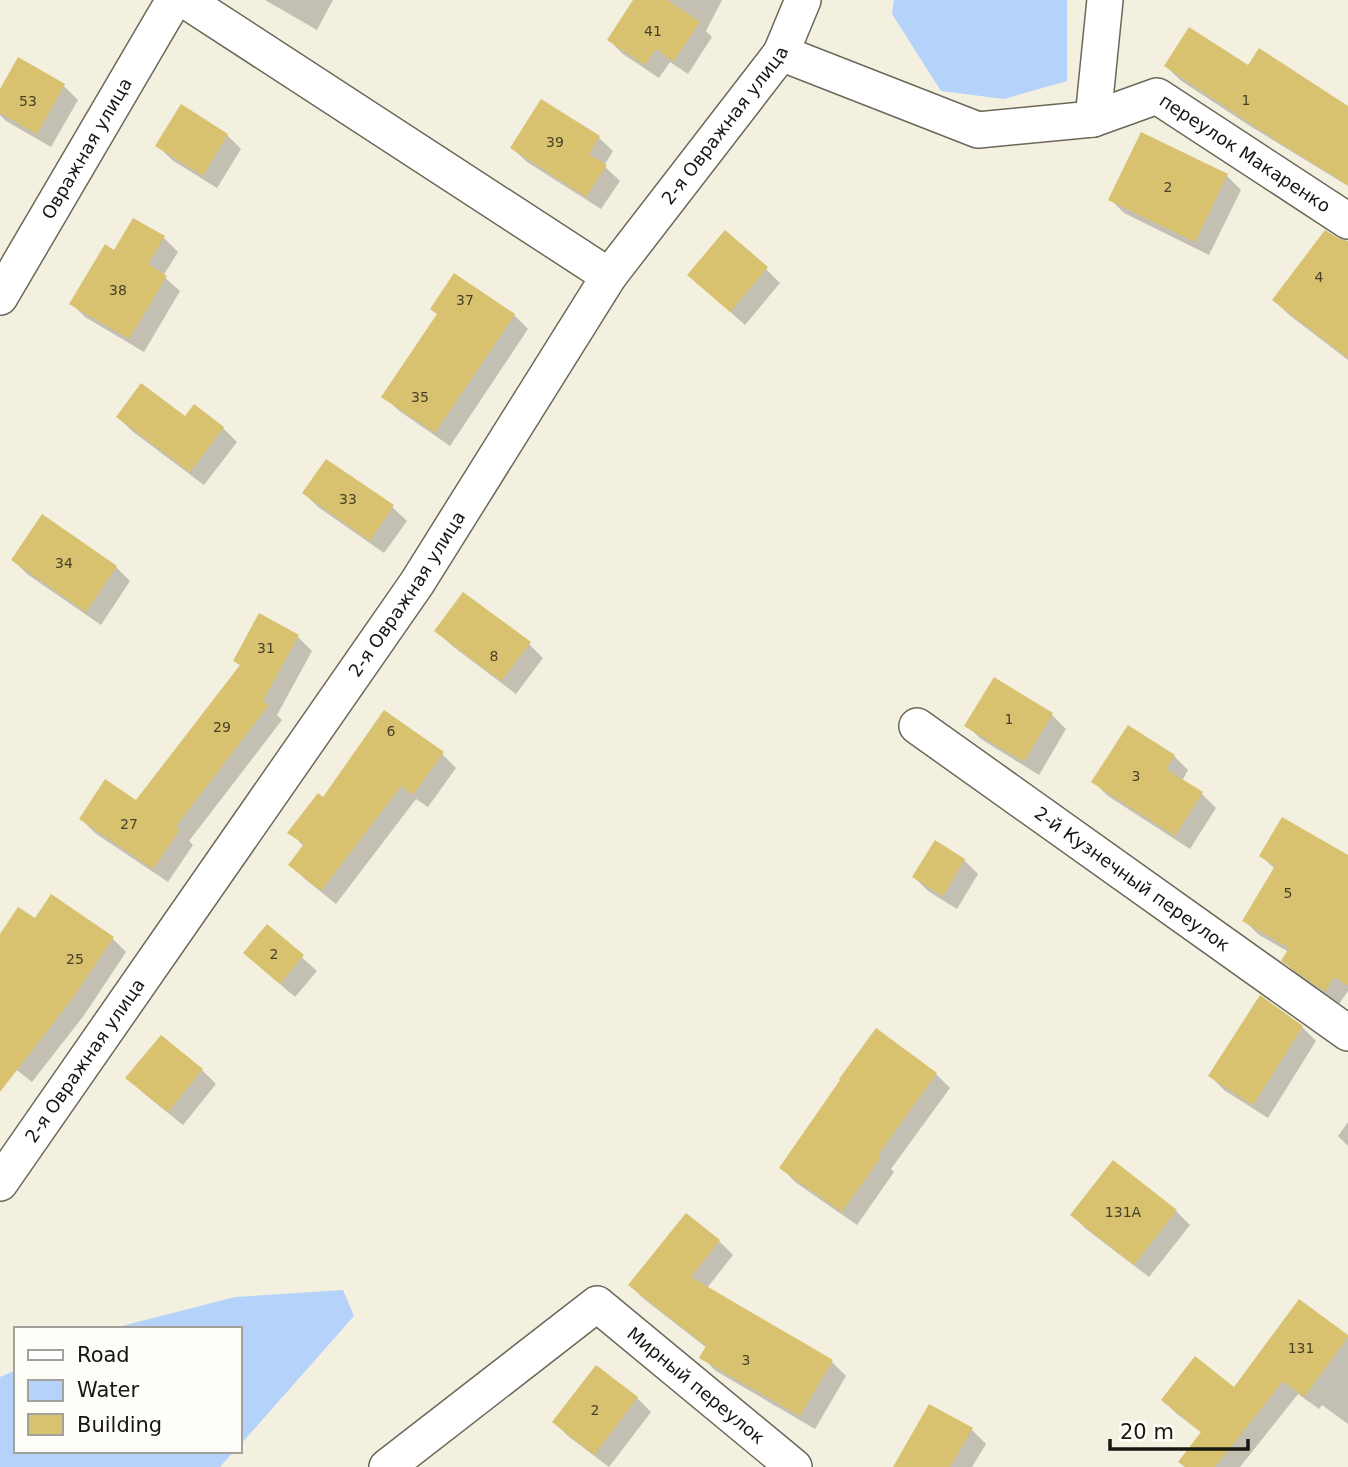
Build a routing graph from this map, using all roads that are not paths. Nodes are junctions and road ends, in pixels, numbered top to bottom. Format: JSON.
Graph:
{"nodes":[{"id":1,"x":174,"y":0,"type":"edge"},
{"id":2,"x":185,"y":0,"type":"edge"},
{"id":3,"x":803,"y":0,"type":"edge"},
{"id":4,"x":1105,"y":0,"type":"edge"},
{"id":5,"x":780,"y":53,"type":"junction"},
{"id":6,"x":1093,"y":119,"type":"junction"},
{"id":7,"x":1348,"y":221,"type":"edge"},
{"id":8,"x":609,"y":276,"type":"junction"},
{"id":9,"x":0,"y":297,"type":"edge"},
{"id":10,"x":917,"y":726,"type":"dead end"},
{"id":11,"x":1348,"y":1033,"type":"edge"},
{"id":12,"x":0,"y":1183,"type":"edge"},
{"id":13,"x":387,"y":1467,"type":"edge"},
{"id":14,"x":794,"y":1467,"type":"edge"}],
"edges":[{"from":1,"to":9,"type":"street","name":"Овражная улица"},
{"from":2,"to":8,"type":"street"},
{"from":3,"to":5,"type":"street","name":"2-я Овражная улица"},
{"from":4,"to":6,"type":"street"},
{"from":5,"to":6,"type":"street","name":"переулок Макаренко"},
{"from":5,"to":8,"type":"street","name":"2-я Овражная улица"},
{"from":6,"to":7,"type":"street","name":"переулок Макаренко"},
{"from":8,"to":12,"type":"street","name":"2-я Овражная улица"},
{"from":10,"to":11,"type":"street","name":"2-й Кузнечный переулок"},
{"from":13,"to":14,"type":"street","name":"Мирный переулок"}]}
